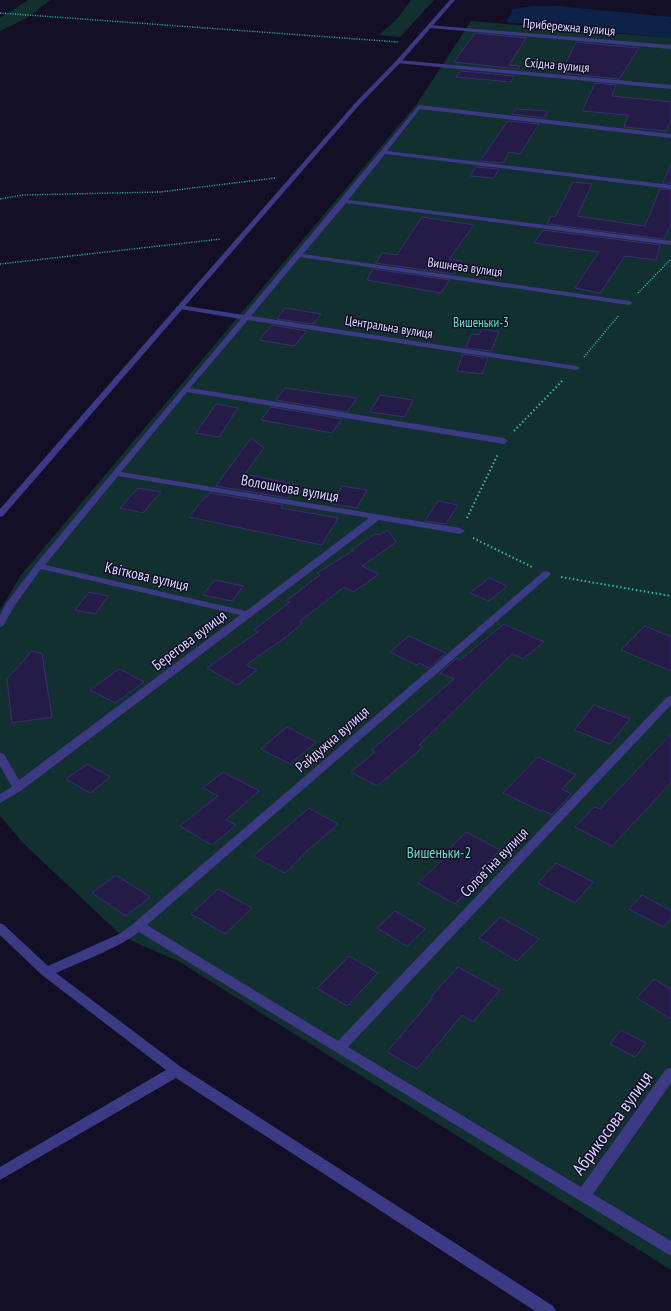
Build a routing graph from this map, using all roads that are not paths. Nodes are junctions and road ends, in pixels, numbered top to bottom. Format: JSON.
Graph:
{"nodes":[{"id":1,"x":453,"y":0,"type":"edge"},
{"id":2,"x":430,"y":26,"type":"junction"},
{"id":3,"x":671,"y":47,"type":"edge"},
{"id":4,"x":398,"y":62,"type":"junction"},
{"id":5,"x":671,"y":87,"type":"edge"},
{"id":6,"x":671,"y":136,"type":"edge"},
{"id":7,"x":384,"y":152,"type":"junction"},
{"id":8,"x":671,"y":187,"type":"edge"},
{"id":9,"x":344,"y":201,"type":"junction"},
{"id":10,"x":671,"y":243,"type":"edge"},
{"id":11,"x":298,"y":255,"type":"junction"},
{"id":12,"x":629,"y":302,"type":"road end"},
{"id":13,"x":180,"y":307,"type":"junction"},
{"id":14,"x":247,"y":317,"type":"junction"},
{"id":15,"x":576,"y":368,"type":"road end"},
{"id":16,"x":185,"y":389,"type":"junction"},
{"id":17,"x":504,"y":441,"type":"road end"},
{"id":18,"x":115,"y":473,"type":"junction"},
{"id":19,"x":0,"y":514,"type":"edge"},
{"id":20,"x":377,"y":517,"type":"junction"},
{"id":21,"x":460,"y":532,"type":"road end"},
{"id":22,"x":39,"y":566,"type":"junction"},
{"id":23,"x":546,"y":574,"type":"road end"},
{"id":24,"x":249,"y":614,"type":"junction"},
{"id":25,"x":0,"y":624,"type":"edge"},
{"id":26,"x":671,"y":699,"type":"edge"},
{"id":27,"x":0,"y":758,"type":"edge"},
{"id":28,"x":18,"y":787,"type":"junction"},
{"id":29,"x":0,"y":799,"type":"edge"},
{"id":30,"x":138,"y":926,"type":"junction"},
{"id":31,"x":0,"y":928,"type":"edge"},
{"id":32,"x":46,"y":972,"type":"junction"},
{"id":33,"x":339,"y":1048,"type":"junction"},
{"id":34,"x":176,"y":1071,"type":"junction"},
{"id":35,"x":671,"y":1073,"type":"edge"},
{"id":36,"x":0,"y":1174,"type":"edge"},
{"id":37,"x":583,"y":1196,"type":"junction"},
{"id":38,"x":671,"y":1249,"type":"edge"},
{"id":39,"x":548,"y":1311,"type":"edge"}],
"edges":[{"from":1,"to":2,"type":"street"},
{"from":2,"to":3,"type":"street","name":"Прибережна вулиця"},
{"from":2,"to":4,"type":"street"},
{"from":4,"to":5,"type":"street","name":"Східна вулиця"},
{"from":4,"to":13,"type":"street"},
{"from":6,"to":7,"type":"street"},
{"from":7,"to":8,"type":"street"},
{"from":7,"to":9,"type":"street"},
{"from":9,"to":10,"type":"street"},
{"from":9,"to":11,"type":"street"},
{"from":11,"to":12,"type":"street","name":"Вишнева вулиця"},
{"from":11,"to":14,"type":"street"},
{"from":13,"to":14,"type":"street","name":"Центральна вулиця"},
{"from":13,"to":19,"type":"street"},
{"from":14,"to":15,"type":"street","name":"Центральна вулиця"},
{"from":14,"to":16,"type":"street"},
{"from":16,"to":17,"type":"street"},
{"from":16,"to":18,"type":"street"},
{"from":18,"to":20,"type":"street","name":"Волошкова вулиця"},
{"from":18,"to":22,"type":"street"},
{"from":20,"to":21,"type":"street","name":"Волошкова вулиця"},
{"from":20,"to":24,"type":"street","name":"Берегова вулиця"},
{"from":22,"to":24,"type":"street","name":"Квіткова вулиця"},
{"from":22,"to":25,"type":"street"},
{"from":23,"to":30,"type":"street","name":"Райдужна вулиця"},
{"from":24,"to":28,"type":"street","name":"Берегова вулиця"},
{"from":26,"to":33,"type":"street","name":"Соловʼїна вулиця"},
{"from":27,"to":28,"type":"street"},
{"from":28,"to":29,"type":"street","name":"Берегова вулиця"},
{"from":30,"to":32,"type":"street","name":"Райдужна вулиця"},
{"from":30,"to":33,"type":"street"},
{"from":31,"to":32,"type":"street"},
{"from":32,"to":34,"type":"street"},
{"from":33,"to":37,"type":"street"},
{"from":34,"to":36,"type":"street"},
{"from":34,"to":39,"type":"street"},
{"from":35,"to":37,"type":"street","name":"Абрикосова вулиця"},
{"from":37,"to":38,"type":"street"}]}
